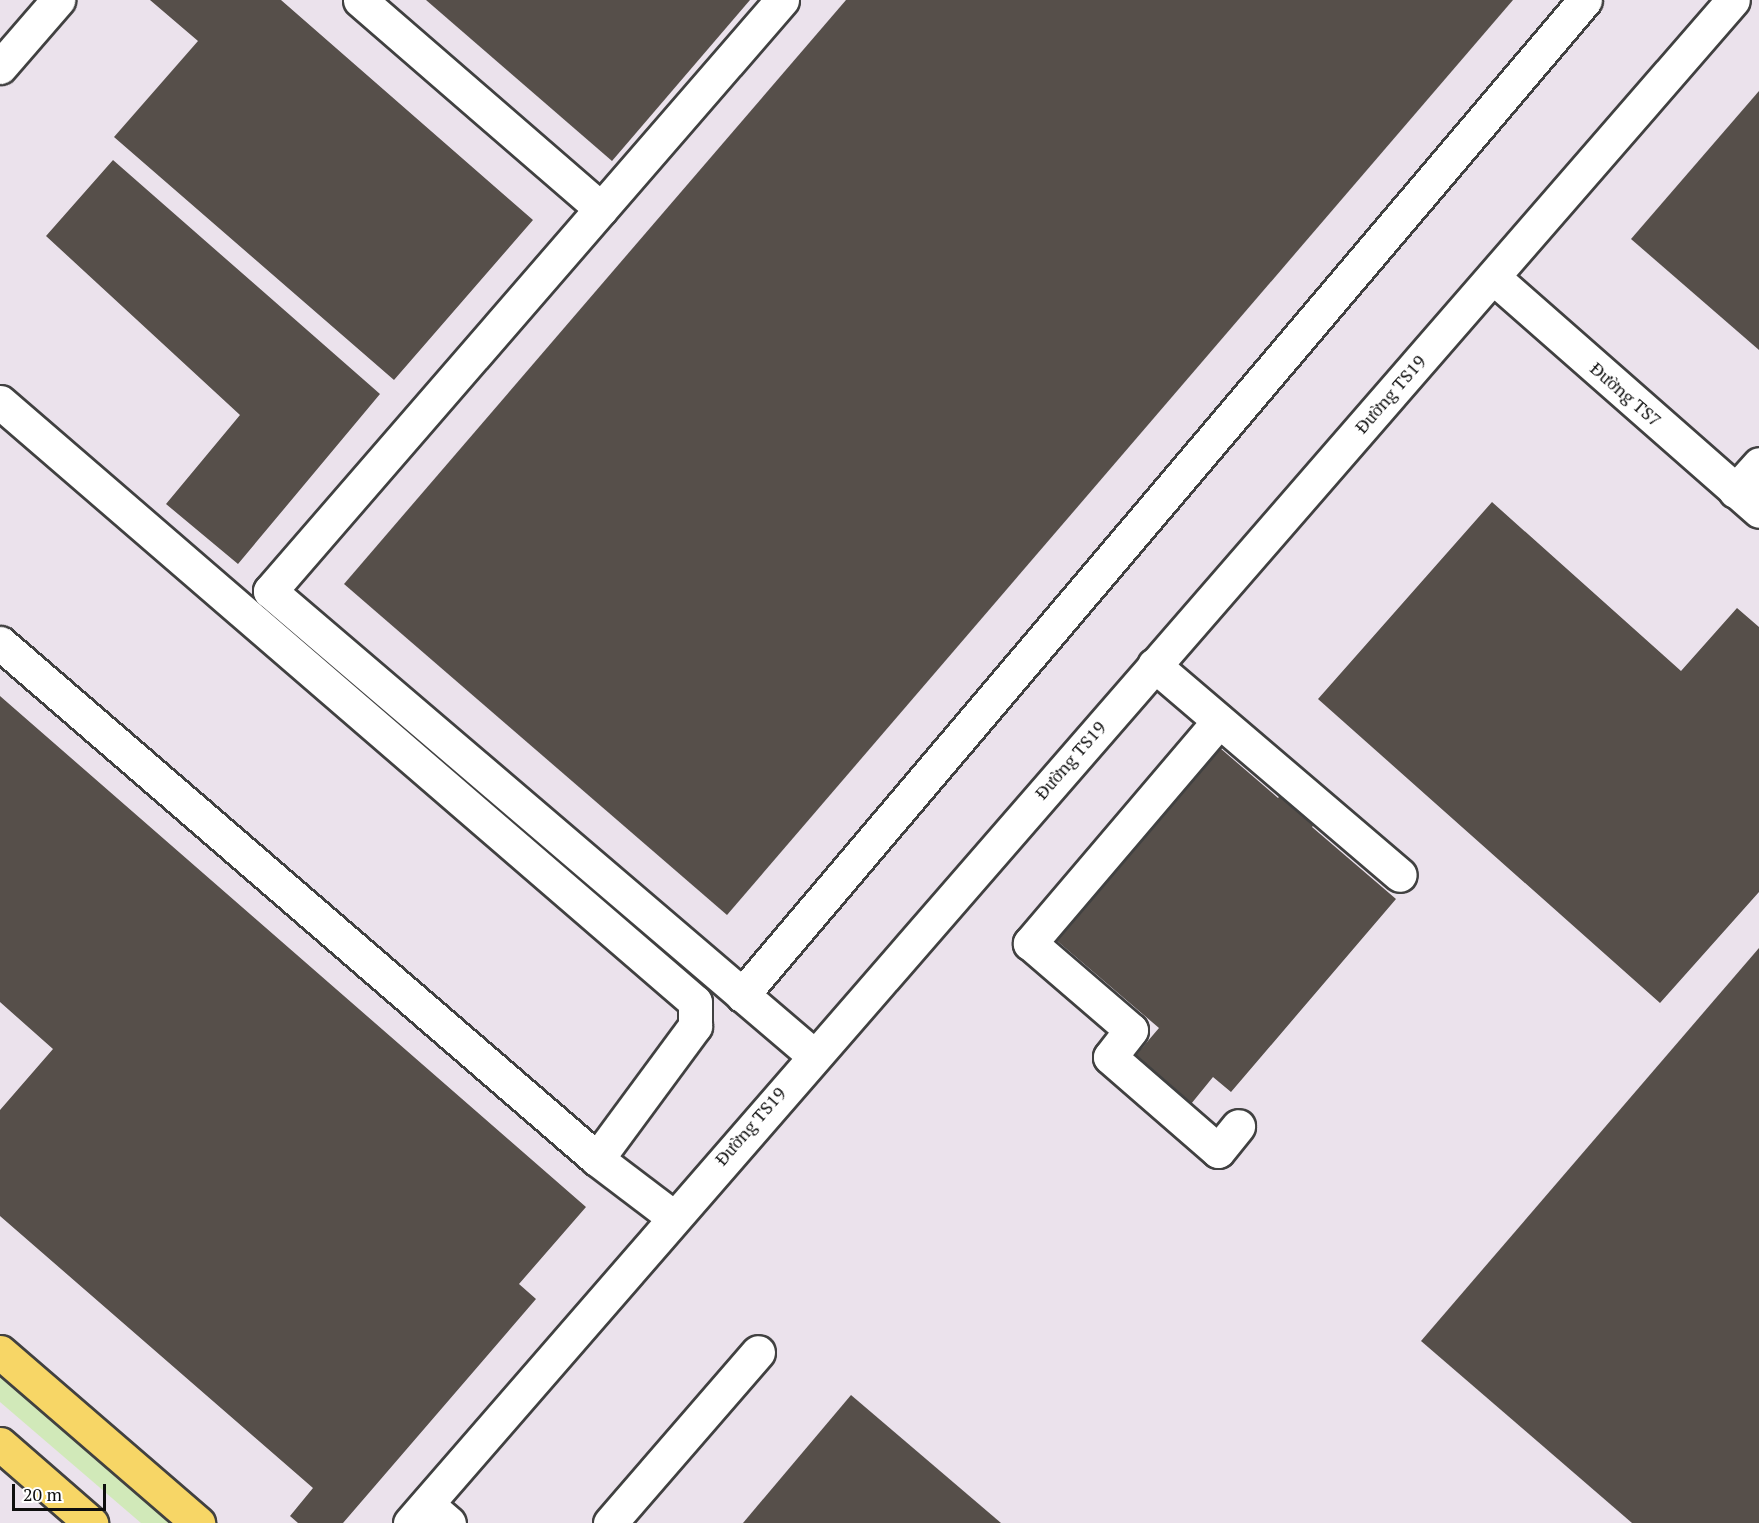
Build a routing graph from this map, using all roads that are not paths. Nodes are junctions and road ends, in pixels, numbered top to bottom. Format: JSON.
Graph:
{"nodes":[{"id":1,"x":58,"y":0,"type":"edge"},
{"id":2,"x":360,"y":0,"type":"edge"},
{"id":3,"x":782,"y":0,"type":"edge"},
{"id":4,"x":1585,"y":0,"type":"edge"},
{"id":5,"x":1733,"y":0,"type":"edge"},
{"id":6,"x":0,"y":67,"type":"edge"},
{"id":7,"x":601,"y":209,"type":"junction"},
{"id":8,"x":1493,"y":277,"type":"junction"},
{"id":9,"x":0,"y":402,"type":"edge"},
{"id":10,"x":1759,"y":464,"type":"edge"},
{"id":11,"x":1747,"y":501,"type":"edge"},
{"id":12,"x":0,"y":643,"type":"edge"},
{"id":13,"x":1154,"y":665,"type":"junction"},
{"id":14,"x":1219,"y":721,"type":"junction"},
{"id":15,"x":1400,"y":875,"type":"dead end"},
{"id":16,"x":742,"y":995,"type":"junction"},
{"id":17,"x":813,"y":1055,"type":"junction"},
{"id":18,"x":1238,"y":1126,"type":"dead end"},
{"id":19,"x":597,"y":1159,"type":"junction"},
{"id":20,"x":672,"y":1216,"type":"junction"},
{"id":21,"x":0,"y":1352,"type":"edge"},
{"id":22,"x":758,"y":1352,"type":"dead end"},
{"id":23,"x":0,"y":1444,"type":"edge"},
{"id":24,"x":429,"y":1516,"type":"edge"},
{"id":25,"x":91,"y":1523,"type":"edge"},
{"id":26,"x":198,"y":1523,"type":"edge"},
{"id":27,"x":610,"y":1523,"type":"edge"}],
"edges":[{"from":1,"to":6,"type":"street"},
{"from":2,"to":7,"type":"street"},
{"from":3,"to":7,"type":"street"},
{"from":4,"to":16,"type":"street"},
{"from":5,"to":8,"type":"street","name":"Đường TS19"},
{"from":7,"to":16,"type":"street"},
{"from":8,"to":11,"type":"street","name":"Đường TS7"},
{"from":8,"to":13,"type":"street","name":"Đường TS19"},
{"from":9,"to":19,"type":"street"},
{"from":10,"to":11,"type":"street"},
{"from":12,"to":19,"type":"street"},
{"from":13,"to":14,"type":"street"},
{"from":13,"to":17,"type":"street","name":"Đường TS19"},
{"from":14,"to":15,"type":"street"},
{"from":14,"to":18,"type":"street"},
{"from":16,"to":17,"type":"street"},
{"from":17,"to":20,"type":"street","name":"Đường TS19"},
{"from":19,"to":20,"type":"street"},
{"from":20,"to":24,"type":"street","name":"Đường TS19"},
{"from":21,"to":26,"type":"main road"},
{"from":22,"to":27,"type":"street"},
{"from":23,"to":25,"type":"main road"}]}
